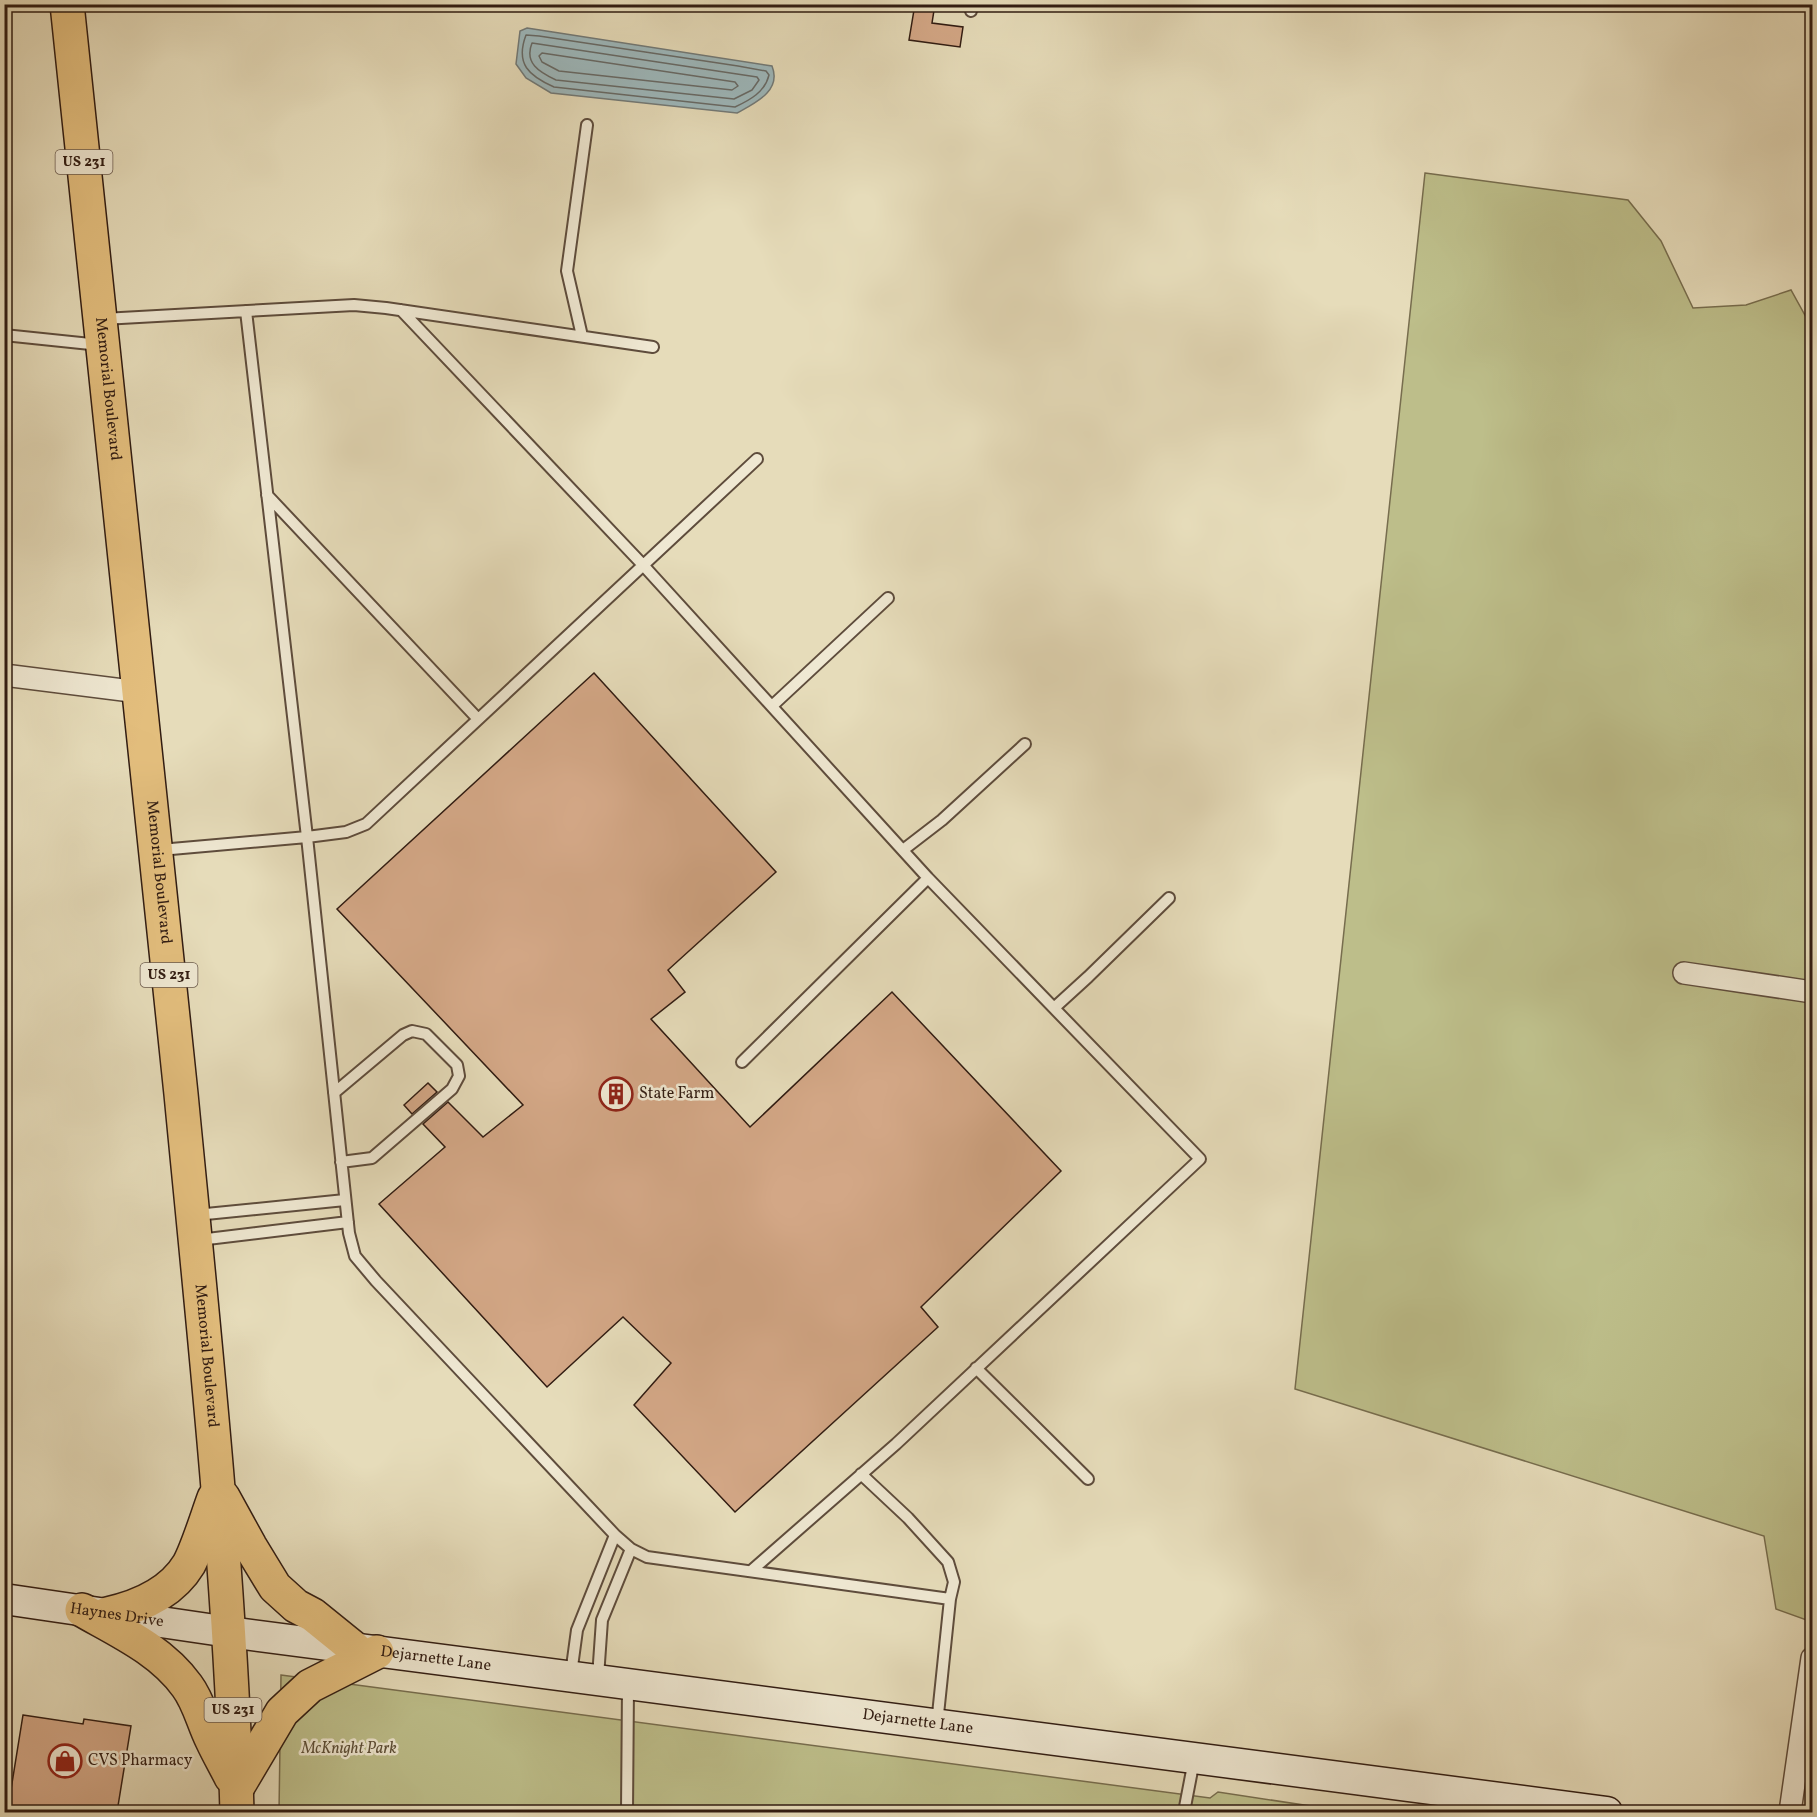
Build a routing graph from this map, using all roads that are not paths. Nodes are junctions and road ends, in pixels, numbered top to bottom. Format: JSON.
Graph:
{"nodes":[{"id":1,"x":67,"y":4,"type":"edge"},
{"id":2,"x":587,"y":125,"type":"dead end"},
{"id":3,"x":401,"y":310,"type":"junction"},
{"id":4,"x":246,"y":311,"type":"junction"},
{"id":5,"x":102,"y":332,"type":"junction"},
{"id":6,"x":4,"y":335,"type":"edge"},
{"id":7,"x":582,"y":336,"type":"junction"},
{"id":8,"x":653,"y":347,"type":"dead end"},
{"id":9,"x":757,"y":459,"type":"dead end"},
{"id":10,"x":267,"y":495,"type":"junction"},
{"id":11,"x":643,"y":565,"type":"junction"},
{"id":12,"x":888,"y":598,"type":"dead end"},
{"id":13,"x":4,"y":675,"type":"edge"},
{"id":14,"x":139,"y":692,"type":"junction"},
{"id":15,"x":772,"y":706,"type":"junction"},
{"id":16,"x":478,"y":719,"type":"junction"},
{"id":17,"x":1025,"y":744,"type":"dead end"},
{"id":18,"x":307,"y":837,"type":"junction"},
{"id":19,"x":157,"y":850,"type":"junction"},
{"id":20,"x":903,"y":850,"type":"junction"},
{"id":21,"x":928,"y":878,"type":"junction"},
{"id":22,"x":1169,"y":898,"type":"dead end"},
{"id":23,"x":1684,"y":973,"type":"dead end"},
{"id":24,"x":1812,"y":992,"type":"edge"},
{"id":25,"x":1054,"y":1008,"type":"junction"},
{"id":26,"x":742,"y":1062,"type":"dead end"},
{"id":27,"x":334,"y":1093,"type":"junction"},
{"id":28,"x":341,"y":1162,"type":"junction"},
{"id":29,"x":345,"y":1200,"type":"junction"},
{"id":30,"x":348,"y":1222,"type":"junction"},
{"id":31,"x":194,"y":1228,"type":"junction"},
{"id":32,"x":976,"y":1368,"type":"junction"},
{"id":33,"x":861,"y":1474,"type":"junction"},
{"id":34,"x":1088,"y":1479,"type":"dead end"},
{"id":35,"x":218,"y":1487,"type":"junction"},
{"id":36,"x":615,"y":1535,"type":"junction"},
{"id":37,"x":631,"y":1550,"type":"junction"},
{"id":38,"x":751,"y":1571,"type":"junction"},
{"id":39,"x":4,"y":1599,"type":"edge"},
{"id":40,"x":950,"y":1599,"type":"junction"},
{"id":41,"x":94,"y":1612,"type":"junction"},
{"id":42,"x":229,"y":1632,"type":"junction"},
{"id":43,"x":366,"y":1650,"type":"junction"},
{"id":44,"x":1812,"y":1658,"type":"edge"},
{"id":45,"x":584,"y":1678,"type":"junction"},
{"id":46,"x":628,"y":1684,"type":"junction"},
{"id":47,"x":936,"y":1724,"type":"junction"},
{"id":48,"x":1195,"y":1758,"type":"junction"},
{"id":49,"x":237,"y":1800,"type":"edge"},
{"id":50,"x":1542,"y":1808,"type":"edge"},
{"id":51,"x":627,"y":1812,"type":"edge"},
{"id":52,"x":1185,"y":1812,"type":"edge"},
{"id":53,"x":1607,"y":1812,"type":"edge"},
{"id":54,"x":1791,"y":1812,"type":"edge"}],
"edges":[{"from":1,"to":5,"type":"main road","name":"Memorial Boulevard","number":"US 231"},
{"from":2,"to":7,"type":"lane"},
{"from":3,"to":4,"type":"lane"},
{"from":3,"to":7,"type":"lane"},
{"from":3,"to":11,"type":"lane"},
{"from":4,"to":5,"type":"lane"},
{"from":4,"to":10,"type":"lane"},
{"from":5,"to":6,"type":"lane"},
{"from":5,"to":14,"type":"main road","name":"Memorial Boulevard","number":"US 231"},
{"from":7,"to":8,"type":"lane"},
{"from":9,"to":11,"type":"lane"},
{"from":10,"to":16,"type":"lane"},
{"from":10,"to":18,"type":"lane"},
{"from":11,"to":15,"type":"lane"},
{"from":11,"to":16,"type":"lane"},
{"from":12,"to":15,"type":"lane"},
{"from":13,"to":14,"type":"street"},
{"from":14,"to":19,"type":"main road","name":"Memorial Boulevard","number":"US 231"},
{"from":15,"to":20,"type":"lane"},
{"from":16,"to":18,"type":"lane"},
{"from":17,"to":20,"type":"lane"},
{"from":18,"to":19,"type":"lane"},
{"from":18,"to":27,"type":"lane"},
{"from":19,"to":31,"type":"main road","name":"Memorial Boulevard","number":"US 231"},
{"from":20,"to":21,"type":"lane"},
{"from":21,"to":25,"type":"lane"},
{"from":21,"to":26,"type":"lane"},
{"from":22,"to":25,"type":"lane"},
{"from":23,"to":24,"type":"street"},
{"from":25,"to":32,"type":"lane"},
{"from":27,"to":28,"type":"lane"},
{"from":27,"to":28,"type":"lane"},
{"from":28,"to":29,"type":"lane"},
{"from":29,"to":30,"type":"lane"},
{"from":29,"to":31,"type":"lane"},
{"from":30,"to":31,"type":"lane"},
{"from":30,"to":36,"type":"lane"},
{"from":31,"to":35,"type":"main road","name":"Memorial Boulevard","number":"US 231"},
{"from":32,"to":33,"type":"lane"},
{"from":32,"to":34,"type":"lane"},
{"from":33,"to":38,"type":"lane"},
{"from":33,"to":40,"type":"lane"},
{"from":35,"to":41,"type":"main road"},
{"from":35,"to":42,"type":"main road","name":"Memorial Boulevard","number":"US 231"},
{"from":35,"to":43,"type":"main road"},
{"from":36,"to":37,"type":"lane"},
{"from":36,"to":45,"type":"lane"},
{"from":37,"to":38,"type":"lane"},
{"from":37,"to":45,"type":"lane"},
{"from":38,"to":40,"type":"lane"},
{"from":39,"to":41,"type":"main road","name":"Haynes Drive"},
{"from":40,"to":47,"type":"lane"},
{"from":41,"to":42,"type":"main road","name":"Haynes Drive"},
{"from":41,"to":49,"type":"main road"},
{"from":42,"to":43,"type":"main road","name":"Dejarnette Lane"},
{"from":42,"to":49,"type":"main road","name":"Memorial Boulevard","number":"US 231"},
{"from":43,"to":45,"type":"main road","name":"Dejarnette Lane"},
{"from":43,"to":49,"type":"main road"},
{"from":44,"to":54,"type":"street"},
{"from":45,"to":46,"type":"main road","name":"Dejarnette Lane"},
{"from":46,"to":47,"type":"main road","name":"Dejarnette Lane"},
{"from":46,"to":51,"type":"lane"},
{"from":47,"to":48,"type":"main road","name":"Dejarnette Lane"},
{"from":48,"to":50,"type":"main road","name":"Dejarnette Lane"},
{"from":48,"to":52,"type":"lane"},
{"from":50,"to":53,"type":"main road","name":"Dejarnette Lane"}]}
